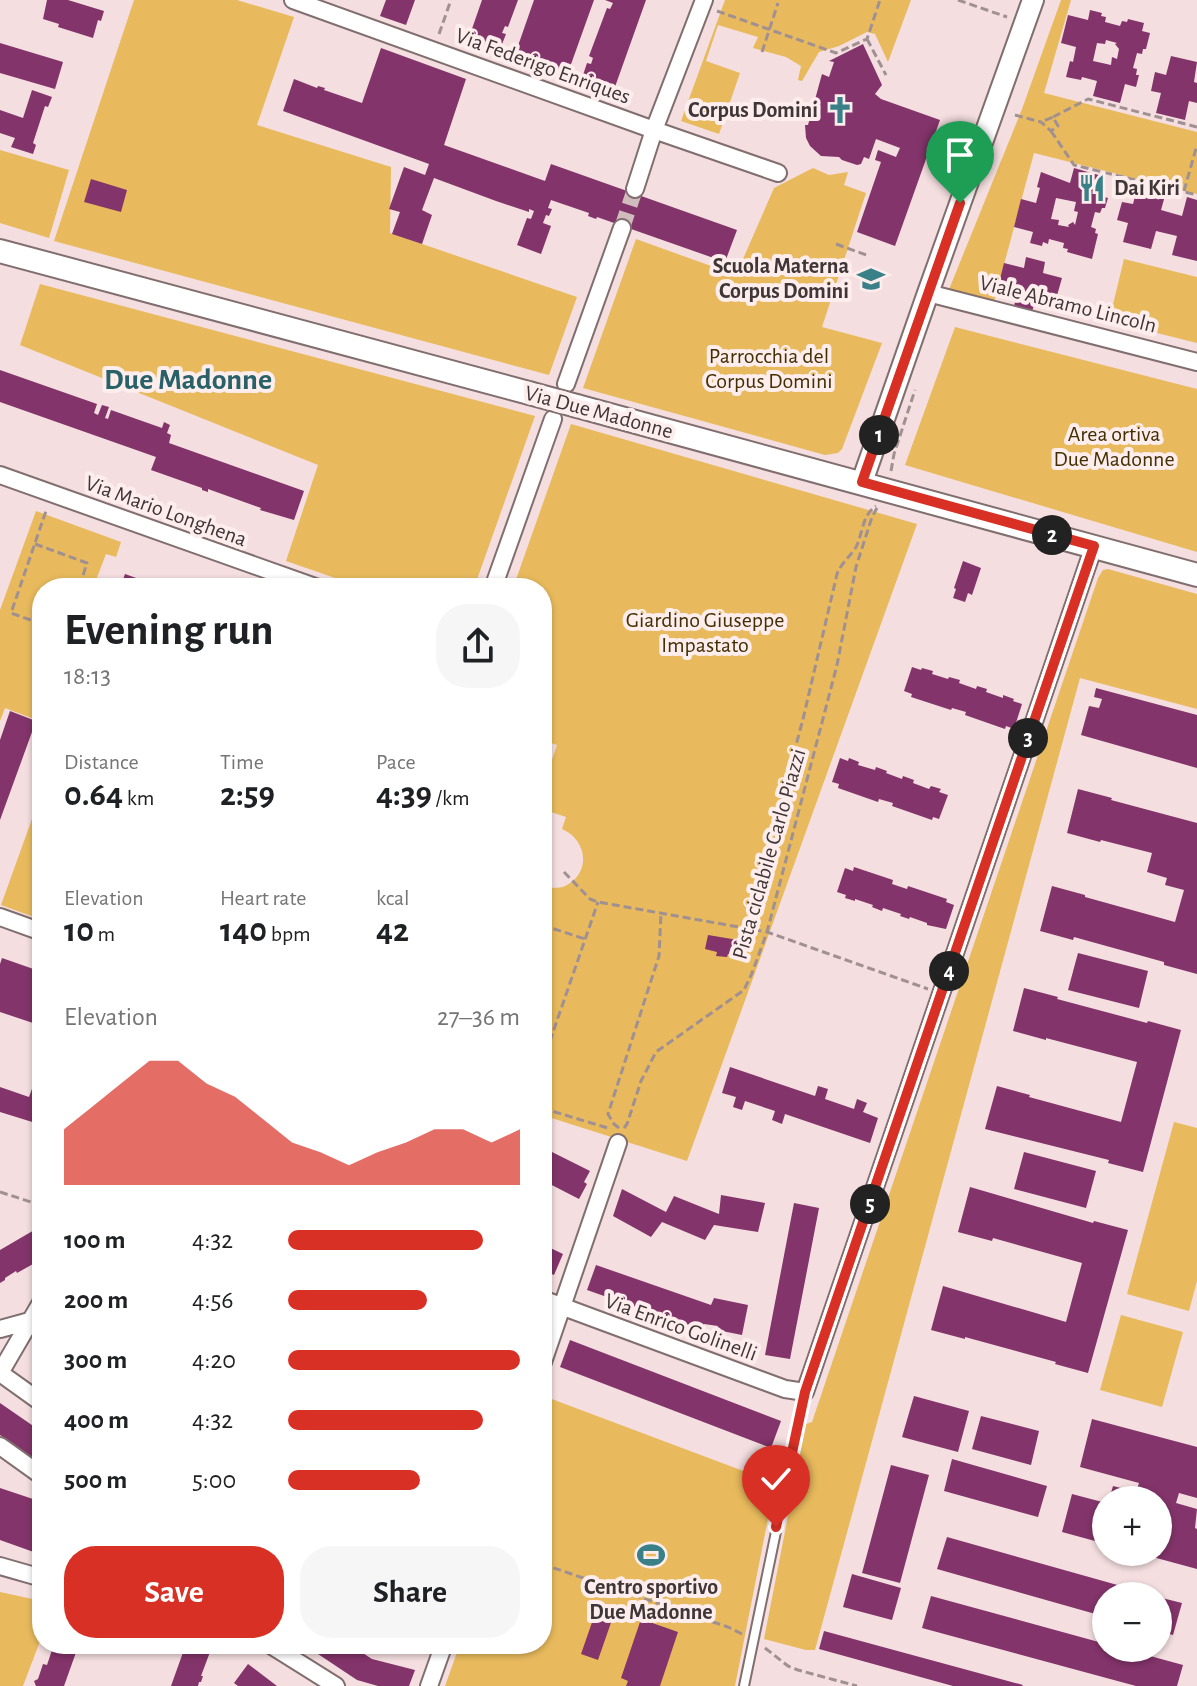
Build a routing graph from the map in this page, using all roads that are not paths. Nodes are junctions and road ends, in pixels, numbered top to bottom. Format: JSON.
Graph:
{"nodes":[{"id":1,"x":293,"y":0,"type":"edge"},
{"id":2,"x":1033,"y":0,"type":"edge"},
{"id":3,"x":703,"y":3,"type":"edge"},
{"id":4,"x":654,"y":130,"type":"junction"},
{"id":5,"x":778,"y":173,"type":"dead end"},
{"id":6,"x":635,"y":189,"type":"tunnel mouth"},
{"id":7,"x":622,"y":228,"type":"tunnel mouth"},
{"id":8,"x":0,"y":251,"type":"edge"},
{"id":9,"x":928,"y":293,"type":"junction"},
{"id":10,"x":1197,"y":362,"type":"edge"},
{"id":11,"x":566,"y":384,"type":"dead end"},
{"id":12,"x":553,"y":419,"type":"dead end"},
{"id":13,"x":0,"y":475,"type":"edge"},
{"id":14,"x":862,"y":482,"type":"junction"},
{"id":15,"x":1094,"y":546,"type":"junction"},
{"id":16,"x":1197,"y":575,"type":"edge"},
{"id":17,"x":290,"y":578,"type":"edge"},
{"id":18,"x":497,"y":578,"type":"edge"},
{"id":19,"x":0,"y":917,"type":"edge"},
{"id":20,"x":32,"y":928,"type":"edge"},
{"id":21,"x":620,"y":1136,"type":"road end"},
{"id":22,"x":552,"y":1304,"type":"edge"},
{"id":23,"x":562,"y":1308,"type":"junction"},
{"id":24,"x":32,"y":1320,"type":"edge"},
{"id":25,"x":32,"y":1326,"type":"edge"},
{"id":26,"x":0,"y":1329,"type":"edge"},
{"id":27,"x":552,"y":1336,"type":"edge"},
{"id":28,"x":0,"y":1373,"type":"edge"},
{"id":29,"x":805,"y":1392,"type":"junction"},
{"id":30,"x":32,"y":1396,"type":"edge"},
{"id":31,"x":0,"y":1446,"type":"edge"},
{"id":32,"x":32,"y":1469,"type":"edge"},
{"id":33,"x":0,"y":1566,"type":"edge"},
{"id":34,"x":32,"y":1575,"type":"edge"},
{"id":35,"x":285,"y":1654,"type":"edge"},
{"id":36,"x":440,"y":1654,"type":"edge"},
{"id":37,"x":336,"y":1686,"type":"edge"},
{"id":38,"x":429,"y":1686,"type":"edge"},
{"id":39,"x":744,"y":1686,"type":"edge"}],
"edges":[{"from":1,"to":4,"type":"street","name":"Via Federigo Enriques"},
{"from":2,"to":9,"type":"street"},
{"from":3,"to":4,"type":"street"},
{"from":4,"to":5,"type":"street","name":"Via Federigo Enriques"},
{"from":4,"to":6,"type":"street"},
{"from":7,"to":11,"type":"street"},
{"from":8,"to":14,"type":"main road","name":"Via Due Madonne","bridge":true},
{"from":9,"to":10,"type":"street","name":"Viale Abramo Lincoln"},
{"from":9,"to":14,"type":"street"},
{"from":12,"to":18,"type":"street"},
{"from":13,"to":17,"type":"street","name":"Via Mario Longhena"},
{"from":14,"to":15,"type":"main road","name":"Via Due Madonne"},
{"from":15,"to":16,"type":"main road","name":"Via Due Madonne"},
{"from":15,"to":29,"type":"street"},
{"from":19,"to":20,"type":"street"},
{"from":21,"to":23,"type":"street"},
{"from":22,"to":23,"type":"street","name":"Via Enrico Golinelli"},
{"from":23,"to":27,"type":"street"},
{"from":23,"to":29,"type":"street","name":"Via Enrico Golinelli"},
{"from":24,"to":26,"type":"street"},
{"from":25,"to":28,"type":"street"},
{"from":28,"to":30,"type":"street"},
{"from":29,"to":39,"type":"lane"},
{"from":31,"to":32,"type":"street"},
{"from":33,"to":34,"type":"street"},
{"from":35,"to":37,"type":"street"},
{"from":36,"to":38,"type":"street"}]}
